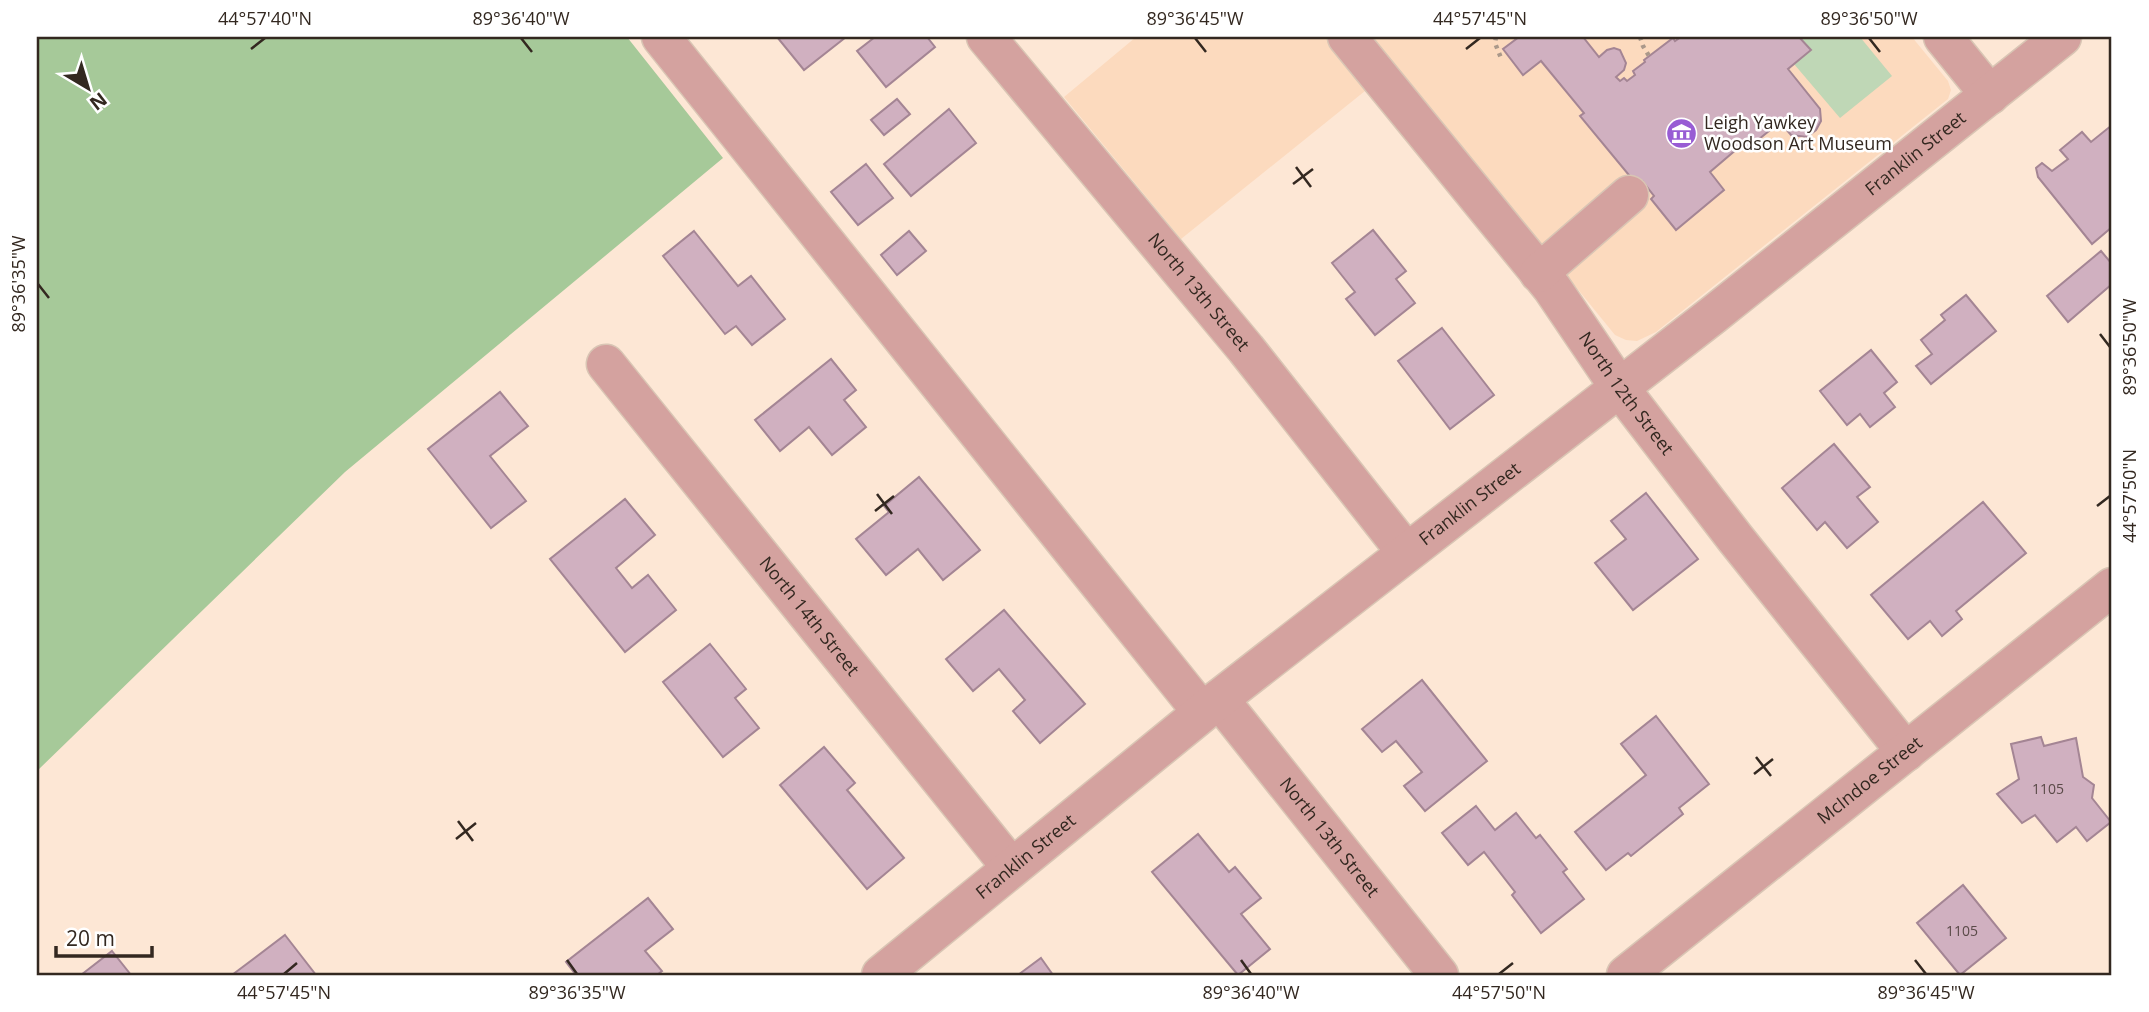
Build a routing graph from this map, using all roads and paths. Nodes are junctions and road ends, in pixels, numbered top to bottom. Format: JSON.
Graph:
{"nodes":[{"id":1,"x":661,"y":37,"type":"edge"},
{"id":2,"x":986,"y":37,"type":"edge"},
{"id":3,"x":1347,"y":37,"type":"edge"},
{"id":4,"x":1496,"y":37,"type":"edge"},
{"id":5,"x":1640,"y":37,"type":"edge"},
{"id":6,"x":1942,"y":37,"type":"edge"},
{"id":7,"x":2062,"y":37,"type":"edge"},
{"id":8,"x":1649,"y":56,"type":"dead end"},
{"id":9,"x":1501,"y":58,"type":"dead end"},
{"id":10,"x":1990,"y":94,"type":"junction"},
{"id":11,"x":1629,"y":195,"type":"dead end"},
{"id":12,"x":1539,"y":272,"type":"junction"},
{"id":13,"x":606,"y":364,"type":"dead end"},
{"id":14,"x":1619,"y":387,"type":"junction"},
{"id":15,"x":1406,"y":552,"type":"junction"},
{"id":16,"x":2110,"y":595,"type":"edge"},
{"id":17,"x":1210,"y":706,"type":"junction"},
{"id":18,"x":1906,"y":752,"type":"junction"},
{"id":19,"x":1011,"y":867,"type":"junction"},
{"id":20,"x":881,"y":975,"type":"edge"},
{"id":21,"x":1439,"y":975,"type":"edge"},
{"id":22,"x":1626,"y":975,"type":"edge"}],
"edges":[{"from":1,"to":17,"type":"street","name":"North 13th Street"},
{"from":2,"to":15,"type":"street","name":"North 13th Street"},
{"from":3,"to":12,"type":"street","name":"North 12th Street"},
{"from":4,"to":9,"type":"path"},
{"from":5,"to":8,"type":"path"},
{"from":6,"to":10,"type":"street"},
{"from":7,"to":10,"type":"street","name":"Franklin Street"},
{"from":10,"to":14,"type":"street","name":"Franklin Street"},
{"from":11,"to":12,"type":"street"},
{"from":12,"to":14,"type":"street","name":"North 12th Street"},
{"from":13,"to":19,"type":"street","name":"North 14th Street"},
{"from":14,"to":15,"type":"street","name":"Franklin Street"},
{"from":14,"to":18,"type":"street","name":"North 12th Street"},
{"from":15,"to":17,"type":"street","name":"Franklin Street"},
{"from":16,"to":18,"type":"street","name":"McIndoe Street"},
{"from":17,"to":19,"type":"street","name":"Franklin Street"},
{"from":17,"to":21,"type":"street","name":"North 13th Street"},
{"from":18,"to":22,"type":"street","name":"McIndoe Street"},
{"from":19,"to":20,"type":"street","name":"Franklin Street"}]}
